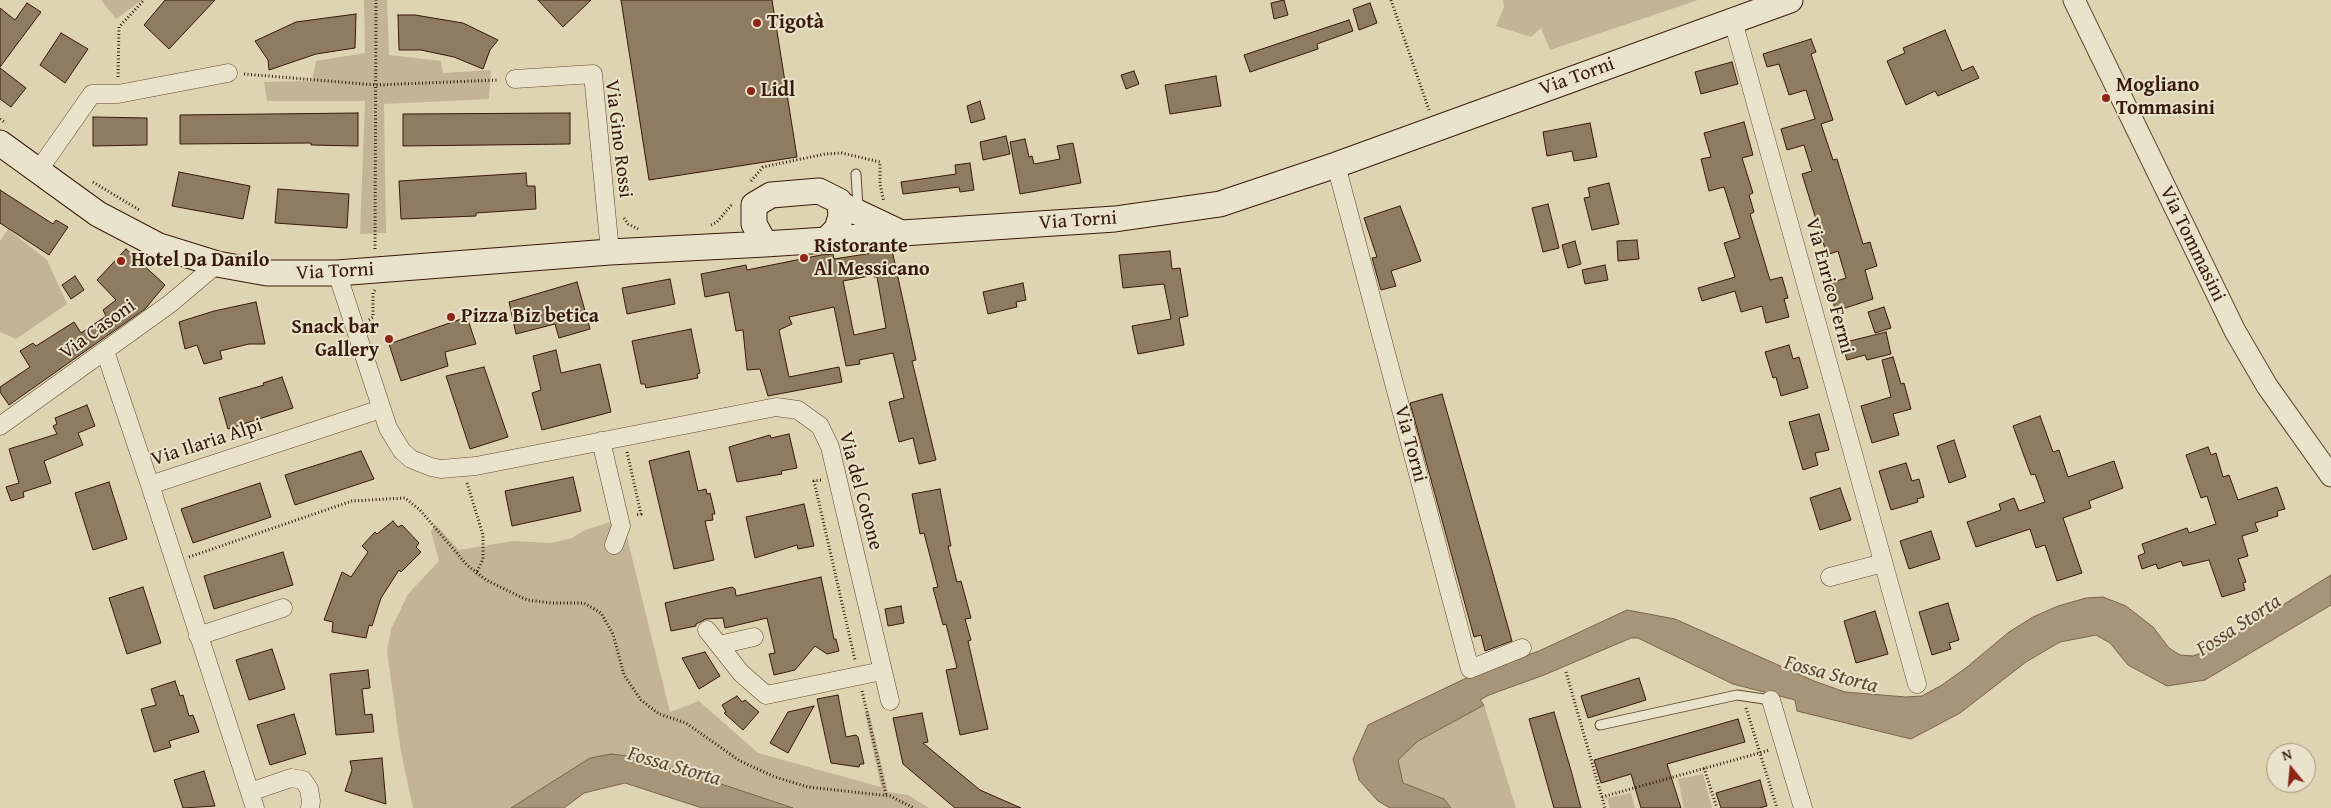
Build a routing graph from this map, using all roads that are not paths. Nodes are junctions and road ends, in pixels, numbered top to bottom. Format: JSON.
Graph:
{"nodes":[{"id":1,"x":1790,"y":0,"type":"edge"},
{"id":2,"x":2074,"y":0,"type":"edge"},
{"id":3,"x":1734,"y":21,"type":"junction"},
{"id":4,"x":228,"y":73,"type":"road end"},
{"id":5,"x":515,"y":79,"type":"road end"},
{"id":6,"x":7,"y":136,"type":"edge"},
{"id":7,"x":1336,"y":165,"type":"junction"},
{"id":8,"x":38,"y":170,"type":"junction"},
{"id":9,"x":856,"y":174,"type":"dead end"},
{"id":10,"x":745,"y":198,"type":"junction"},
{"id":11,"x":849,"y":209,"type":"junction"},
{"id":12,"x":902,"y":233,"type":"junction"},
{"id":13,"x":706,"y":236,"type":"junction"},
{"id":14,"x":826,"y":240,"type":"junction"},
{"id":15,"x":765,"y":244,"type":"junction"},
{"id":16,"x":610,"y":252,"type":"junction"},
{"id":17,"x":217,"y":264,"type":"junction"},
{"id":18,"x":338,"y":273,"type":"junction"},
{"id":19,"x":105,"y":351,"type":"junction"},
{"id":20,"x":381,"y":409,"type":"junction"},
{"id":21,"x":0,"y":426,"type":"edge"},
{"id":22,"x":601,"y":441,"type":"junction"},
{"id":23,"x":2331,"y":476,"type":"edge"},
{"id":24,"x":150,"y":485,"type":"junction"},
{"id":25,"x":614,"y":545,"type":"dead end"},
{"id":26,"x":1883,"y":563,"type":"junction"},
{"id":27,"x":1830,"y":578,"type":"dead end"},
{"id":28,"x":283,"y":608,"type":"dead end"},
{"id":29,"x":707,"y":630,"type":"dead end"},
{"id":30,"x":198,"y":636,"type":"junction"},
{"id":31,"x":754,"y":637,"type":"dead end"},
{"id":32,"x":719,"y":645,"type":"junction"},
{"id":33,"x":1522,"y":648,"type":"dead end"},
{"id":34,"x":882,"y":671,"type":"junction"},
{"id":35,"x":1917,"y":684,"type":"dead end"},
{"id":36,"x":1771,"y":700,"type":"joint"},
{"id":37,"x":890,"y":701,"type":"dead end"},
{"id":38,"x":1600,"y":725,"type":"dead end"},
{"id":39,"x":253,"y":800,"type":"edge"},
{"id":40,"x":310,"y":808,"type":"edge"},
{"id":41,"x":1803,"y":808,"type":"edge"}],
"edges":[{"from":1,"to":3,"type":"main road","name":"Via Torni"},
{"from":2,"to":23,"type":"street","name":"Via Tommasini"},
{"from":3,"to":7,"type":"main road","name":"Via Torni"},
{"from":3,"to":26,"type":"street","name":"Via Enrico Fermi"},
{"from":4,"to":8,"type":"street"},
{"from":5,"to":16,"type":"street","name":"Via Gino Rossi"},
{"from":6,"to":8,"type":"main road","name":"Via Torni"},
{"from":7,"to":12,"type":"main road","name":"Via Torni"},
{"from":7,"to":33,"type":"street","name":"Via Torni"},
{"from":8,"to":17,"type":"main road","name":"Via Torni"},
{"from":9,"to":11,"type":"lane"},
{"from":10,"to":11,"type":"main road","name":"Via Torni"},
{"from":10,"to":13,"type":"main road","name":"Via Torni"},
{"from":10,"to":15,"type":"main road"},
{"from":11,"to":12,"type":"main road","name":"Via Torni"},
{"from":11,"to":14,"type":"main road"},
{"from":12,"to":14,"type":"main road","name":"Via Torni"},
{"from":13,"to":15,"type":"main road","name":"Via Torni"},
{"from":13,"to":16,"type":"main road","name":"Via Torni"},
{"from":14,"to":15,"type":"main road","name":"Via Torni"},
{"from":16,"to":18,"type":"main road","name":"Via Torni"},
{"from":17,"to":18,"type":"main road","name":"Via Torni"},
{"from":17,"to":19,"type":"street","name":"Via Casoni"},
{"from":18,"to":20,"type":"street","name":"Via del Cotone"},
{"from":19,"to":21,"type":"street","name":"Via Casoni"},
{"from":19,"to":24,"type":"street","name":"Via Ilaria Alpi"},
{"from":20,"to":22,"type":"street","name":"Via del Cotone"},
{"from":20,"to":24,"type":"street","name":"Via Ilaria Alpi"},
{"from":22,"to":25,"type":"street"},
{"from":22,"to":34,"type":"street","name":"Via del Cotone"},
{"from":24,"to":30,"type":"street"},
{"from":26,"to":27,"type":"street"},
{"from":26,"to":35,"type":"street","name":"Via Enrico Fermi"},
{"from":28,"to":30,"type":"street"},
{"from":29,"to":32,"type":"street"},
{"from":30,"to":39,"type":"street"},
{"from":31,"to":32,"type":"street"},
{"from":32,"to":34,"type":"street"},
{"from":34,"to":37,"type":"street","name":"Via del Cotone"},
{"from":36,"to":38,"type":"lane"},
{"from":36,"to":41,"type":"street"},
{"from":39,"to":40,"type":"street"}]}
